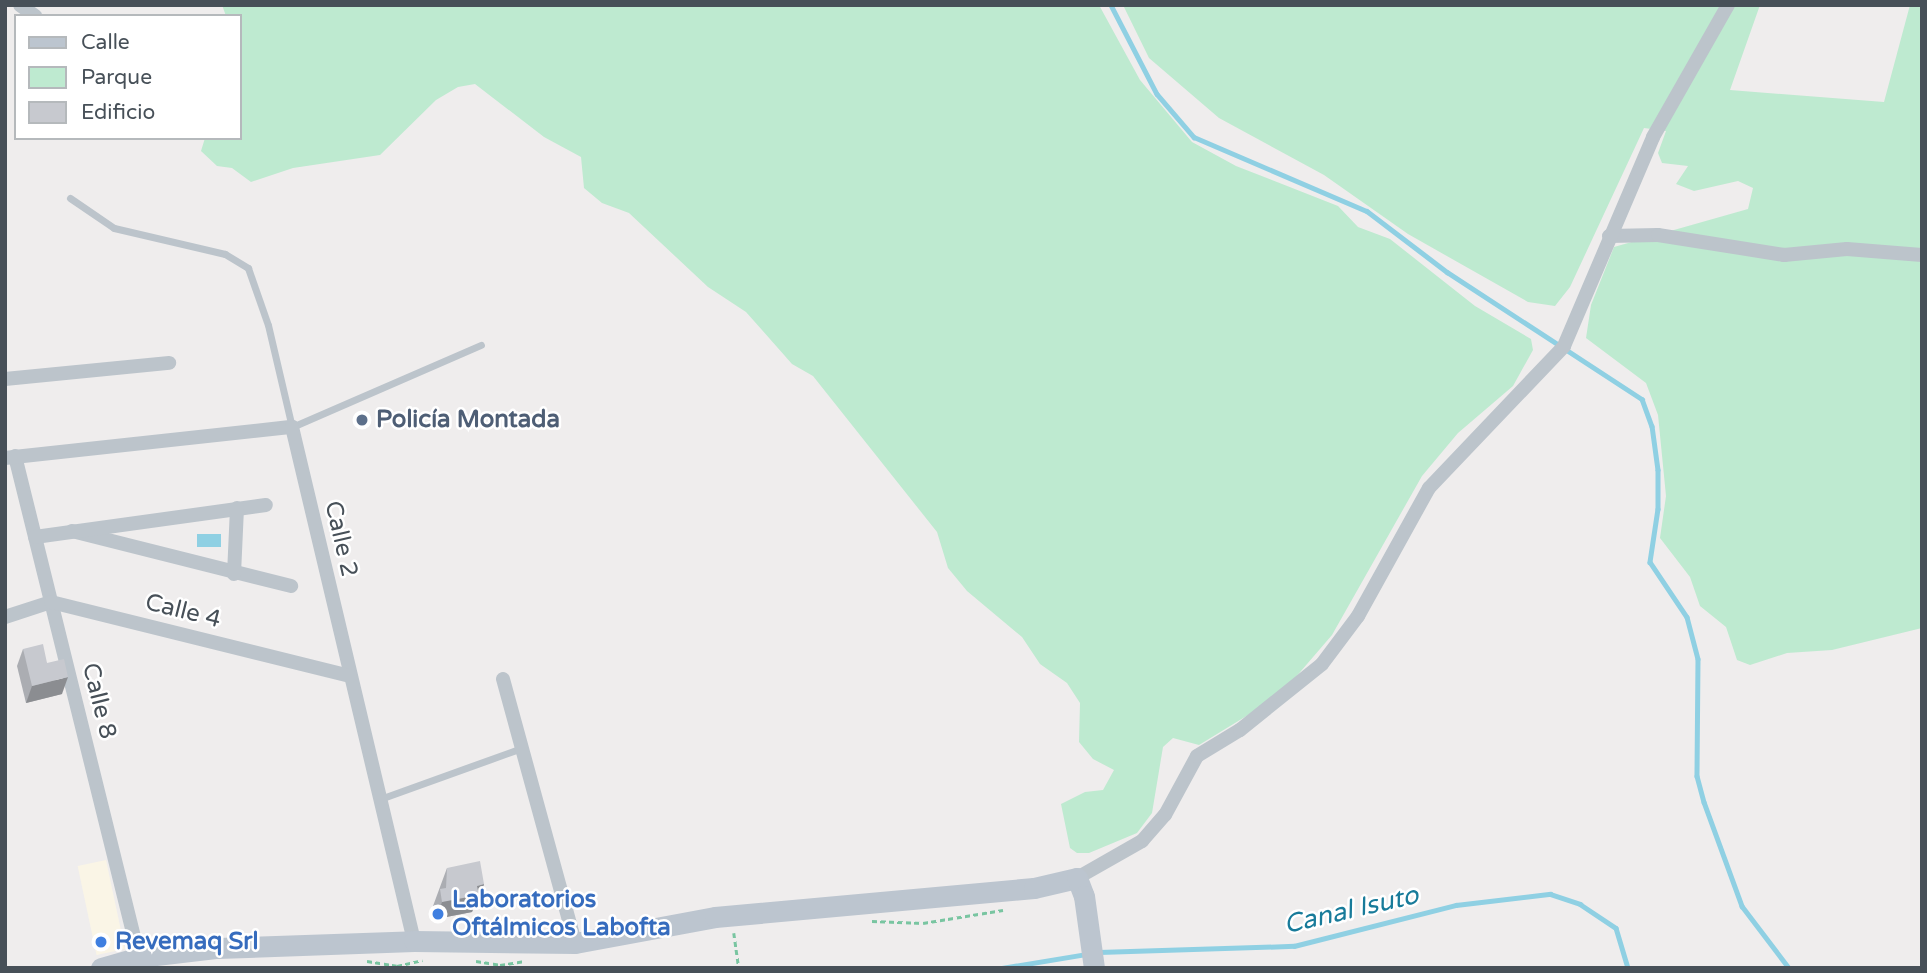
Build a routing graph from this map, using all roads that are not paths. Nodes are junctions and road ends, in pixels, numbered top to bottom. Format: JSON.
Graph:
{"nodes":[{"id":1,"x":1728,"y":5,"type":"edge"},
{"id":2,"x":70,"y":198,"type":"dead end"},
{"id":3,"x":1609,"y":236,"type":"junction"},
{"id":4,"x":1922,"y":255,"type":"edge"},
{"id":5,"x":481,"y":345,"type":"dead end"},
{"id":6,"x":169,"y":363,"type":"dead end"},
{"id":7,"x":5,"y":379,"type":"edge"},
{"id":8,"x":292,"y":427,"type":"junction"},
{"id":9,"x":10,"y":457,"type":"edge"},
{"id":10,"x":266,"y":505,"type":"dead end"},
{"id":11,"x":237,"y":509,"type":"junction"},
{"id":12,"x":64,"y":529,"type":"junction"},
{"id":13,"x":35,"y":537,"type":"junction"},
{"id":14,"x":234,"y":574,"type":"junction"},
{"id":15,"x":291,"y":586,"type":"dead end"},
{"id":16,"x":51,"y":602,"type":"junction"},
{"id":17,"x":5,"y":617,"type":"edge"},
{"id":18,"x":350,"y":676,"type":"junction"},
{"id":19,"x":503,"y":679,"type":"dead end"},
{"id":20,"x":522,"y":748,"type":"junction"},
{"id":21,"x":380,"y":799,"type":"junction"},
{"id":22,"x":1081,"y":887,"type":"junction"},
{"id":23,"x":414,"y":942,"type":"junction"},
{"id":24,"x":575,"y":943,"type":"junction"},
{"id":25,"x":139,"y":957,"type":"junction"},
{"id":26,"x":100,"y":968,"type":"edge"},
{"id":27,"x":1094,"y":968,"type":"edge"}],
"edges":[{"from":1,"to":3,"type":"street"},
{"from":2,"to":8,"type":"lane"},
{"from":3,"to":4,"type":"street"},
{"from":3,"to":22,"type":"street"},
{"from":5,"to":8,"type":"lane"},
{"from":6,"to":7,"type":"street"},
{"from":8,"to":9,"type":"street"},
{"from":8,"to":18,"type":"street","name":"Calle 2"},
{"from":9,"to":13,"type":"street","name":"Calle 8"},
{"from":10,"to":11,"type":"street"},
{"from":11,"to":12,"type":"street"},
{"from":11,"to":14,"type":"street"},
{"from":12,"to":13,"type":"street"},
{"from":12,"to":14,"type":"street"},
{"from":13,"to":16,"type":"street","name":"Calle 8"},
{"from":14,"to":15,"type":"street"},
{"from":16,"to":17,"type":"street"},
{"from":16,"to":18,"type":"street","name":"Calle 4"},
{"from":16,"to":25,"type":"street","name":"Calle 8"},
{"from":18,"to":21,"type":"street","name":"Calle 2"},
{"from":19,"to":20,"type":"street"},
{"from":20,"to":21,"type":"lane"},
{"from":20,"to":24,"type":"street"},
{"from":21,"to":23,"type":"street","name":"Calle 2"},
{"from":22,"to":24,"type":"street"},
{"from":22,"to":27,"type":"street"},
{"from":23,"to":24,"type":"street"},
{"from":23,"to":25,"type":"street"},
{"from":25,"to":26,"type":"street"}]}
